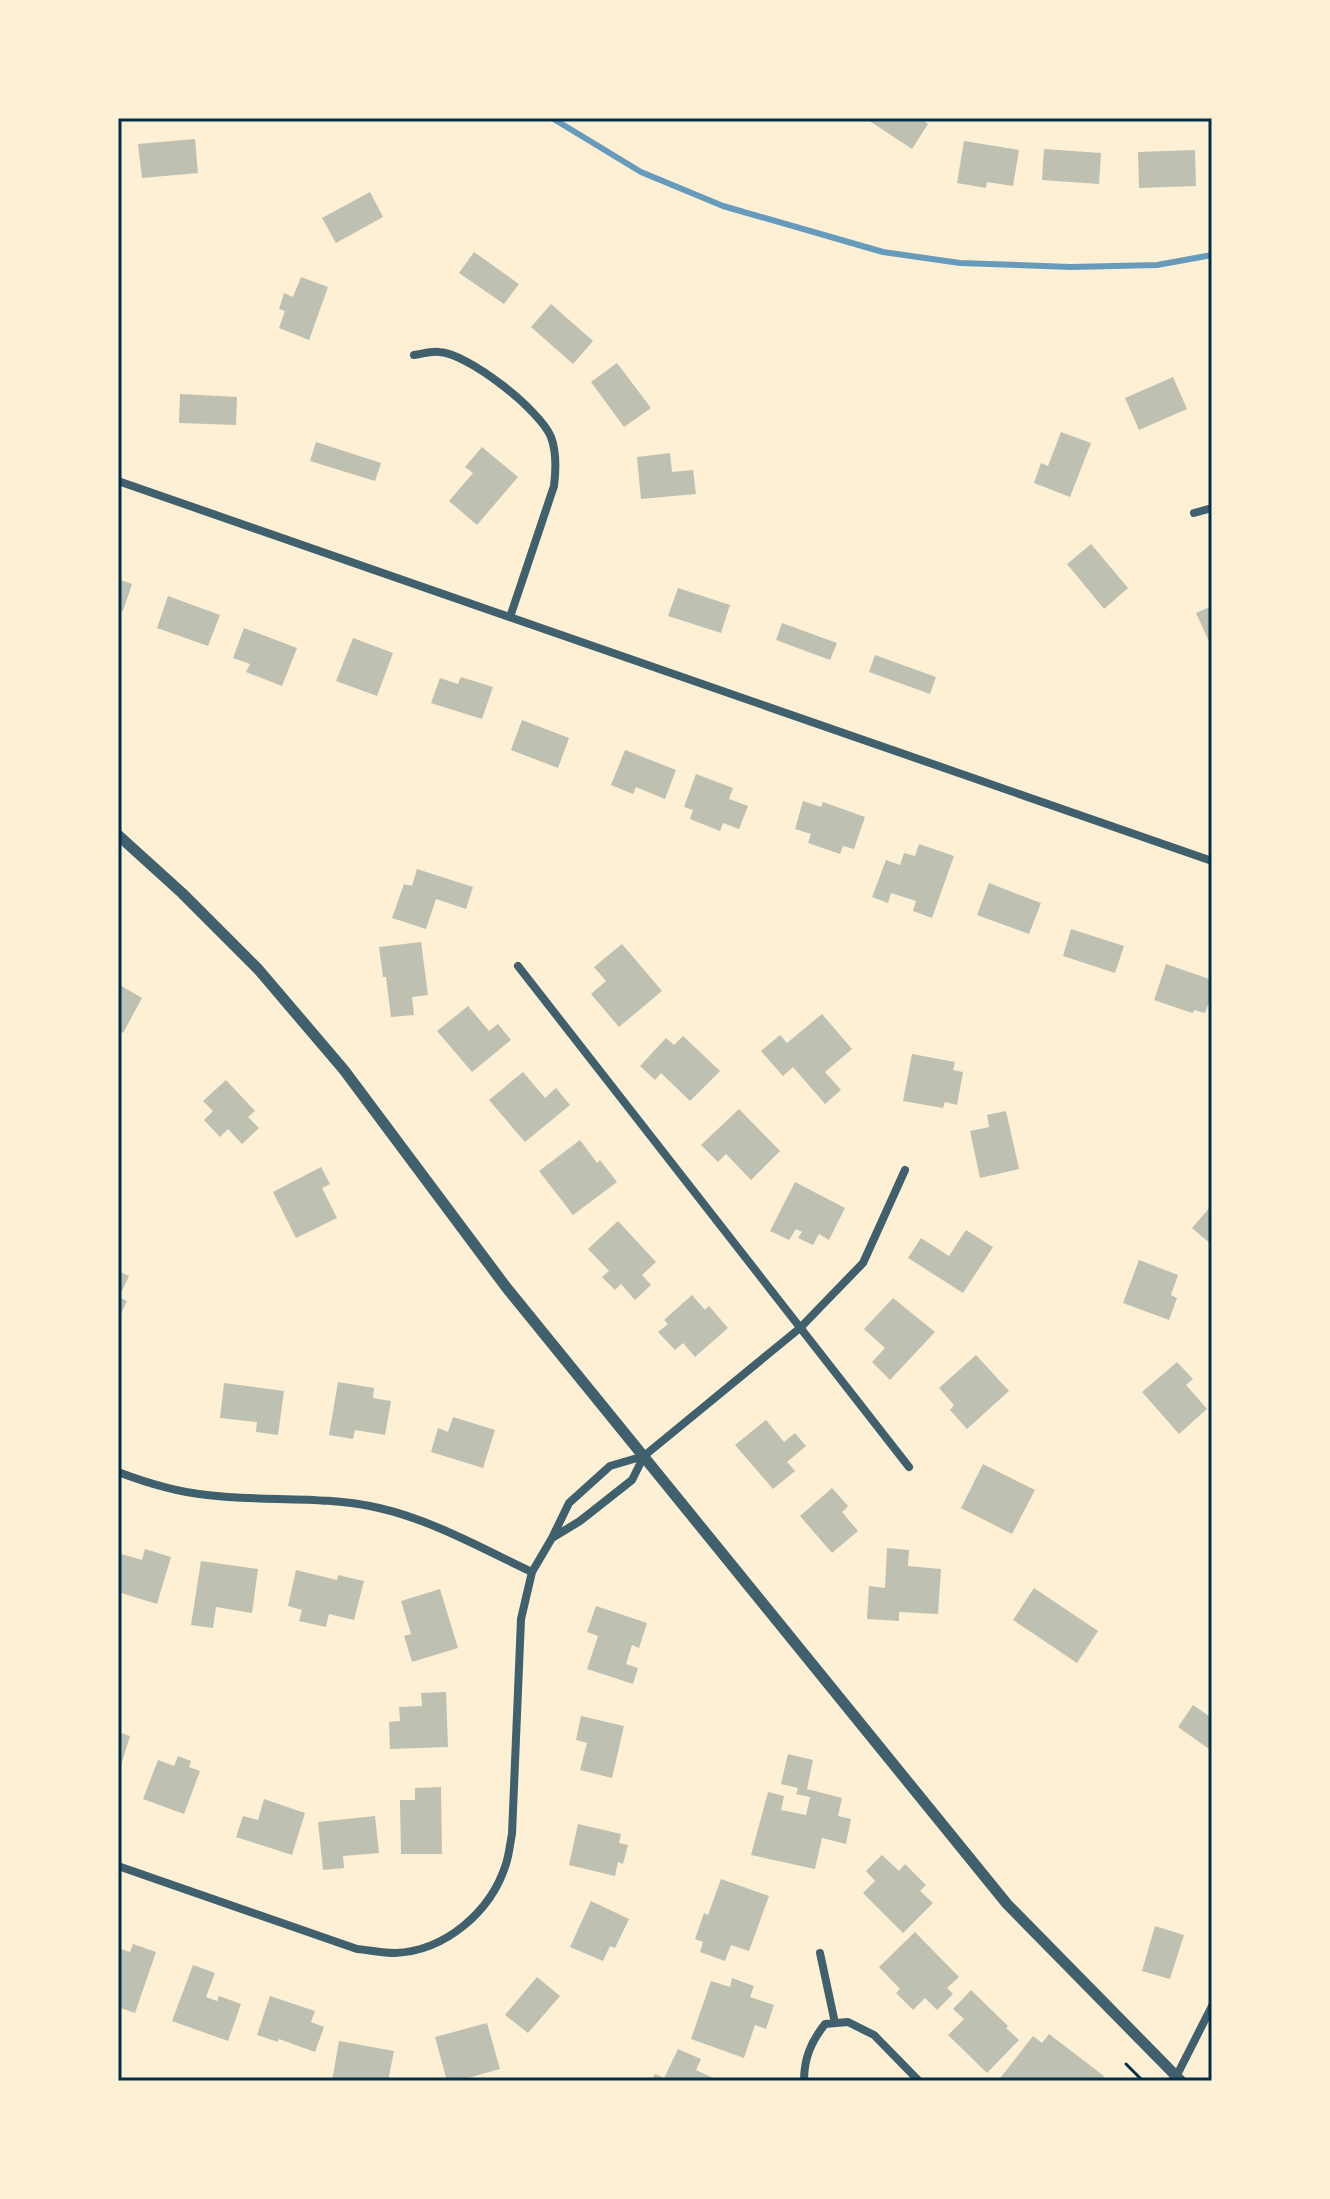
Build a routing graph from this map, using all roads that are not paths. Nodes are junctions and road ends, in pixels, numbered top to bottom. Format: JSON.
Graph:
{"nodes":[{"id":1,"x":414,"y":355,"type":"dead end"},
{"id":2,"x":118,"y":481,"type":"edge"},
{"id":3,"x":1212,"y":508,"type":"edge"},
{"id":4,"x":1194,"y":513,"type":"dead end"},
{"id":5,"x":510,"y":617,"type":"junction"},
{"id":6,"x":118,"y":835,"type":"edge"},
{"id":7,"x":1212,"y":861,"type":"edge"},
{"id":8,"x":518,"y":966,"type":"dead end"},
{"id":9,"x":905,"y":1170,"type":"dead end"},
{"id":10,"x":800,"y":1328,"type":"junction"},
{"id":11,"x":644,"y":1456,"type":"junction"},
{"id":12,"x":909,"y":1467,"type":"dead end"},
{"id":13,"x":118,"y":1472,"type":"edge"},
{"id":14,"x":552,"y":1538,"type":"junction"},
{"id":15,"x":532,"y":1572,"type":"junction"},
{"id":16,"x":118,"y":1866,"type":"edge"},
{"id":17,"x":820,"y":1953,"type":"dead end"},
{"id":18,"x":1212,"y":2006,"type":"edge"},
{"id":19,"x":835,"y":2023,"type":"junction"},
{"id":20,"x":1176,"y":2080,"type":"edge"},
{"id":21,"x":804,"y":2081,"type":"edge"},
{"id":22,"x":919,"y":2081,"type":"edge"}],
"edges":[{"from":1,"to":5,"type":"street"},
{"from":2,"to":5,"type":"street"},
{"from":3,"to":4,"type":"street"},
{"from":5,"to":7,"type":"street"},
{"from":6,"to":11,"type":"street"},
{"from":8,"to":10,"type":"street"},
{"from":9,"to":10,"type":"street"},
{"from":10,"to":11,"type":"street"},
{"from":10,"to":12,"type":"street"},
{"from":11,"to":14,"type":"street"},
{"from":11,"to":14,"type":"street"},
{"from":11,"to":20,"type":"street"},
{"from":13,"to":15,"type":"street"},
{"from":14,"to":15,"type":"street"},
{"from":15,"to":16,"type":"street"},
{"from":17,"to":19,"type":"street"},
{"from":18,"to":20,"type":"street"},
{"from":19,"to":21,"type":"street"},
{"from":19,"to":22,"type":"street"}]}
